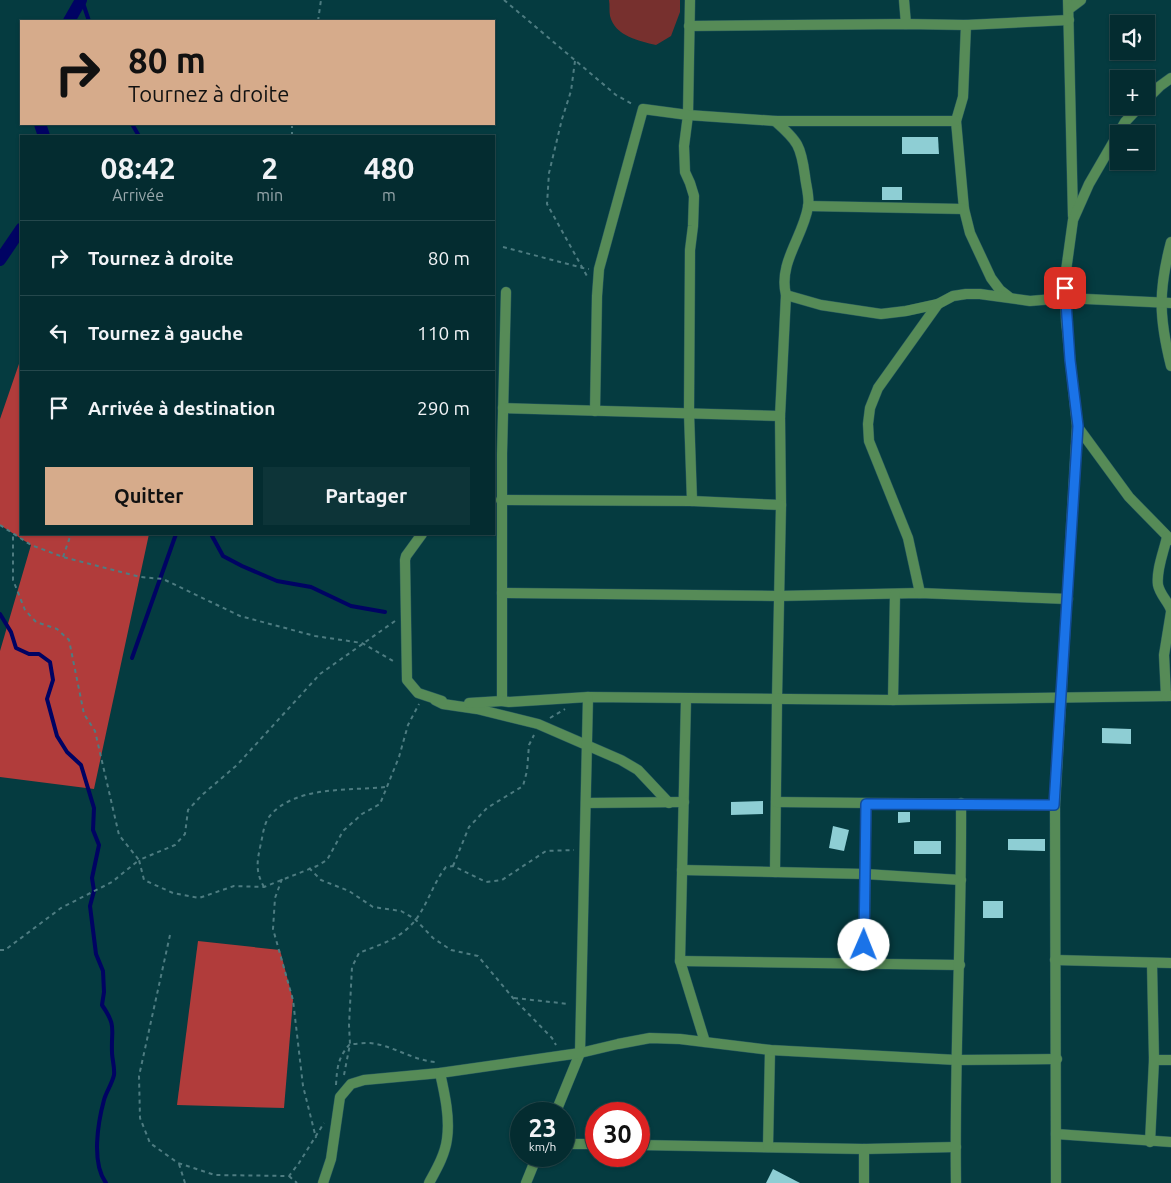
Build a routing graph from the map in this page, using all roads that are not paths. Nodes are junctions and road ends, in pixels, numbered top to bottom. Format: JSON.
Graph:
{"nodes":[{"id":1,"x":690,"y":0,"type":"edge"},
{"id":2,"x":904,"y":0,"type":"edge"},
{"id":3,"x":1081,"y":0,"type":"edge"},
{"id":4,"x":1068,"y":10,"type":"edge"},
{"id":5,"x":906,"y":24,"type":"junction"},
{"id":6,"x":966,"y":25,"type":"junction"},
{"id":7,"x":689,"y":26,"type":"junction"},
{"id":8,"x":1171,"y":78,"type":"edge"},
{"id":9,"x":1155,"y":91,"type":"edge"},
{"id":10,"x":688,"y":115,"type":"junction"},
{"id":11,"x":1132,"y":115,"type":"edge"},
{"id":12,"x":775,"y":121,"type":"junction"},
{"id":13,"x":956,"y":121,"type":"junction"},
{"id":14,"x":808,"y":206,"type":"junction"},
{"id":15,"x":964,"y":210,"type":"junction"},
{"id":16,"x":1073,"y":220,"type":"junction"},
{"id":17,"x":1171,"y":242,"type":"edge"},
{"id":18,"x":506,"y":292,"type":"dead end"},
{"id":19,"x":786,"y":295,"type":"junction"},
{"id":20,"x":1011,"y":298,"type":"junction"},
{"id":21,"x":1065,"y":298,"type":"junction"},
{"id":22,"x":1166,"y":302,"type":"edge"},
{"id":23,"x":938,"y":304,"type":"junction"},
{"id":24,"x":1171,"y":366,"type":"edge"},
{"id":25,"x":503,"y":408,"type":"junction"},
{"id":26,"x":595,"y":411,"type":"junction"},
{"id":27,"x":689,"y":413,"type":"junction"},
{"id":28,"x":780,"y":416,"type":"junction"},
{"id":29,"x":1078,"y":426,"type":"junction"},
{"id":30,"x":498,"y":456,"type":"edge"},
{"id":31,"x":502,"y":500,"type":"junction"},
{"id":32,"x":692,"y":501,"type":"junction"},
{"id":33,"x":781,"y":505,"type":"junction"},
{"id":34,"x":421,"y":535,"type":"edge"},
{"id":35,"x":1169,"y":539,"type":"edge"},
{"id":36,"x":502,"y":593,"type":"junction"},
{"id":37,"x":895,"y":594,"type":"junction"},
{"id":38,"x":920,"y":594,"type":"junction"},
{"id":39,"x":778,"y":596,"type":"junction"},
{"id":40,"x":1068,"y":599,"type":"junction"},
{"id":41,"x":1171,"y":611,"type":"edge"},
{"id":42,"x":1169,"y":696,"type":"edge"},
{"id":43,"x":588,"y":697,"type":"junction"},
{"id":44,"x":1060,"y":697,"type":"junction"},
{"id":45,"x":686,"y":698,"type":"junction"},
{"id":46,"x":776,"y":699,"type":"junction"},
{"id":47,"x":435,"y":700,"type":"junction"},
{"id":48,"x":893,"y":700,"type":"junction"},
{"id":49,"x":502,"y":701,"type":"junction"},
{"id":50,"x":588,"y":746,"type":"junction"},
{"id":51,"x":684,"y":802,"type":"junction"},
{"id":52,"x":776,"y":802,"type":"junction"},
{"id":53,"x":586,"y":803,"type":"junction"},
{"id":54,"x":669,"y":803,"type":"junction"},
{"id":55,"x":961,"y":803,"type":"junction"},
{"id":56,"x":866,"y":804,"type":"junction"},
{"id":57,"x":1054,"y":805,"type":"junction"},
{"id":58,"x":682,"y":870,"type":"junction"},
{"id":59,"x":775,"y":872,"type":"junction"},
{"id":60,"x":866,"y":874,"type":"junction"},
{"id":61,"x":961,"y":880,"type":"junction"},
{"id":62,"x":1055,"y":960,"type":"junction"},
{"id":63,"x":680,"y":961,"type":"junction"},
{"id":64,"x":864,"y":963,"type":"junction"},
{"id":65,"x":1152,"y":963,"type":"junction"},
{"id":66,"x":1171,"y":963,"type":"edge"},
{"id":67,"x":960,"y":965,"type":"junction"},
{"id":68,"x":705,"y":1042,"type":"junction"},
{"id":69,"x":770,"y":1050,"type":"junction"},
{"id":70,"x":580,"y":1053,"type":"junction"},
{"id":71,"x":1057,"y":1059,"type":"junction"},
{"id":72,"x":956,"y":1060,"type":"junction"},
{"id":73,"x":1154,"y":1060,"type":"junction"},
{"id":74,"x":1171,"y":1060,"type":"edge"},
{"id":75,"x":440,"y":1074,"type":"junction"},
{"id":76,"x":560,"y":1102,"type":"edge"},
{"id":77,"x":1056,"y":1134,"type":"junction"},
{"id":78,"x":1150,"y":1142,"type":"junction"},
{"id":79,"x":1171,"y":1142,"type":"edge"},
{"id":80,"x":650,"y":1145,"type":"edge"},
{"id":81,"x":768,"y":1147,"type":"junction"},
{"id":82,"x":956,"y":1147,"type":"junction"},
{"id":83,"x":864,"y":1149,"type":"junction"},
{"id":84,"x":533,"y":1167,"type":"edge"},
{"id":85,"x":323,"y":1183,"type":"edge"},
{"id":86,"x":429,"y":1183,"type":"edge"},
{"id":87,"x":526,"y":1183,"type":"edge"},
{"id":88,"x":864,"y":1183,"type":"edge"},
{"id":89,"x":956,"y":1183,"type":"edge"},
{"id":90,"x":1056,"y":1183,"type":"edge"}],
"edges":[{"from":1,"to":7,"type":"street"},
{"from":2,"to":5,"type":"street"},
{"from":3,"to":4,"type":"street"},
{"from":4,"to":6,"type":"street"},
{"from":4,"to":16,"type":"street"},
{"from":5,"to":6,"type":"street"},
{"from":5,"to":7,"type":"street"},
{"from":6,"to":13,"type":"street"},
{"from":7,"to":10,"type":"street"},
{"from":8,"to":9,"type":"street"},
{"from":10,"to":12,"type":"street"},
{"from":10,"to":26,"type":"street"},
{"from":10,"to":27,"type":"street"},
{"from":11,"to":16,"type":"street"},
{"from":12,"to":13,"type":"street"},
{"from":12,"to":14,"type":"street"},
{"from":13,"to":15,"type":"street"},
{"from":14,"to":15,"type":"street"},
{"from":14,"to":19,"type":"street"},
{"from":15,"to":20,"type":"street"},
{"from":16,"to":21,"type":"street"},
{"from":17,"to":22,"type":"street"},
{"from":18,"to":25,"type":"street"},
{"from":19,"to":23,"type":"street"},
{"from":19,"to":28,"type":"street"},
{"from":20,"to":21,"type":"street"},
{"from":20,"to":23,"type":"street"},
{"from":21,"to":22,"type":"street"},
{"from":21,"to":29,"type":"street"},
{"from":22,"to":24,"type":"street"},
{"from":23,"to":38,"type":"street"},
{"from":25,"to":26,"type":"street"},
{"from":25,"to":30,"type":"street"},
{"from":26,"to":27,"type":"street"},
{"from":27,"to":28,"type":"street"},
{"from":27,"to":32,"type":"street"},
{"from":28,"to":33,"type":"street"},
{"from":29,"to":35,"type":"street"},
{"from":29,"to":40,"type":"street"},
{"from":30,"to":31,"type":"street"},
{"from":31,"to":32,"type":"street"},
{"from":31,"to":36,"type":"street"},
{"from":32,"to":33,"type":"street"},
{"from":33,"to":39,"type":"street"},
{"from":34,"to":47,"type":"street"},
{"from":35,"to":41,"type":"street"},
{"from":36,"to":39,"type":"street"},
{"from":36,"to":49,"type":"street"},
{"from":37,"to":38,"type":"street"},
{"from":37,"to":39,"type":"street"},
{"from":37,"to":48,"type":"street"},
{"from":38,"to":40,"type":"street"},
{"from":39,"to":46,"type":"street"},
{"from":40,"to":44,"type":"street"},
{"from":41,"to":42,"type":"street"},
{"from":42,"to":44,"type":"street"},
{"from":43,"to":45,"type":"street"},
{"from":43,"to":49,"type":"street"},
{"from":43,"to":50,"type":"street"},
{"from":44,"to":48,"type":"street"},
{"from":44,"to":57,"type":"street"},
{"from":45,"to":46,"type":"street"},
{"from":45,"to":51,"type":"street"},
{"from":46,"to":48,"type":"street"},
{"from":46,"to":52,"type":"street"},
{"from":47,"to":49,"type":"street"},
{"from":47,"to":50,"type":"street"},
{"from":50,"to":53,"type":"street"},
{"from":50,"to":54,"type":"street"},
{"from":51,"to":54,"type":"street"},
{"from":51,"to":58,"type":"street"},
{"from":52,"to":56,"type":"street"},
{"from":52,"to":59,"type":"street"},
{"from":53,"to":54,"type":"street"},
{"from":53,"to":70,"type":"street"},
{"from":55,"to":56,"type":"street"},
{"from":55,"to":57,"type":"street"},
{"from":55,"to":61,"type":"street"},
{"from":56,"to":60,"type":"street"},
{"from":57,"to":62,"type":"street"},
{"from":58,"to":59,"type":"street"},
{"from":58,"to":63,"type":"street"},
{"from":59,"to":60,"type":"street"},
{"from":60,"to":61,"type":"street"},
{"from":60,"to":64,"type":"street"},
{"from":61,"to":67,"type":"street"},
{"from":62,"to":65,"type":"street"},
{"from":62,"to":71,"type":"street"},
{"from":63,"to":64,"type":"street"},
{"from":63,"to":68,"type":"street"},
{"from":64,"to":67,"type":"street"},
{"from":65,"to":66,"type":"street"},
{"from":65,"to":73,"type":"street"},
{"from":67,"to":72,"type":"street"},
{"from":68,"to":69,"type":"street"},
{"from":68,"to":70,"type":"street"},
{"from":69,"to":72,"type":"street"},
{"from":69,"to":81,"type":"street"},
{"from":70,"to":75,"type":"street"},
{"from":70,"to":76,"type":"street"},
{"from":71,"to":72,"type":"street"},
{"from":71,"to":77,"type":"street"},
{"from":72,"to":82,"type":"street"},
{"from":73,"to":74,"type":"street"},
{"from":73,"to":78,"type":"street"},
{"from":75,"to":85,"type":"street"},
{"from":75,"to":86,"type":"street"},
{"from":77,"to":78,"type":"street"},
{"from":77,"to":90,"type":"street"},
{"from":78,"to":79,"type":"street"},
{"from":80,"to":81,"type":"street"},
{"from":81,"to":83,"type":"street"},
{"from":82,"to":83,"type":"street"},
{"from":82,"to":89,"type":"street"},
{"from":83,"to":88,"type":"street"},
{"from":84,"to":87,"type":"street"}]}
